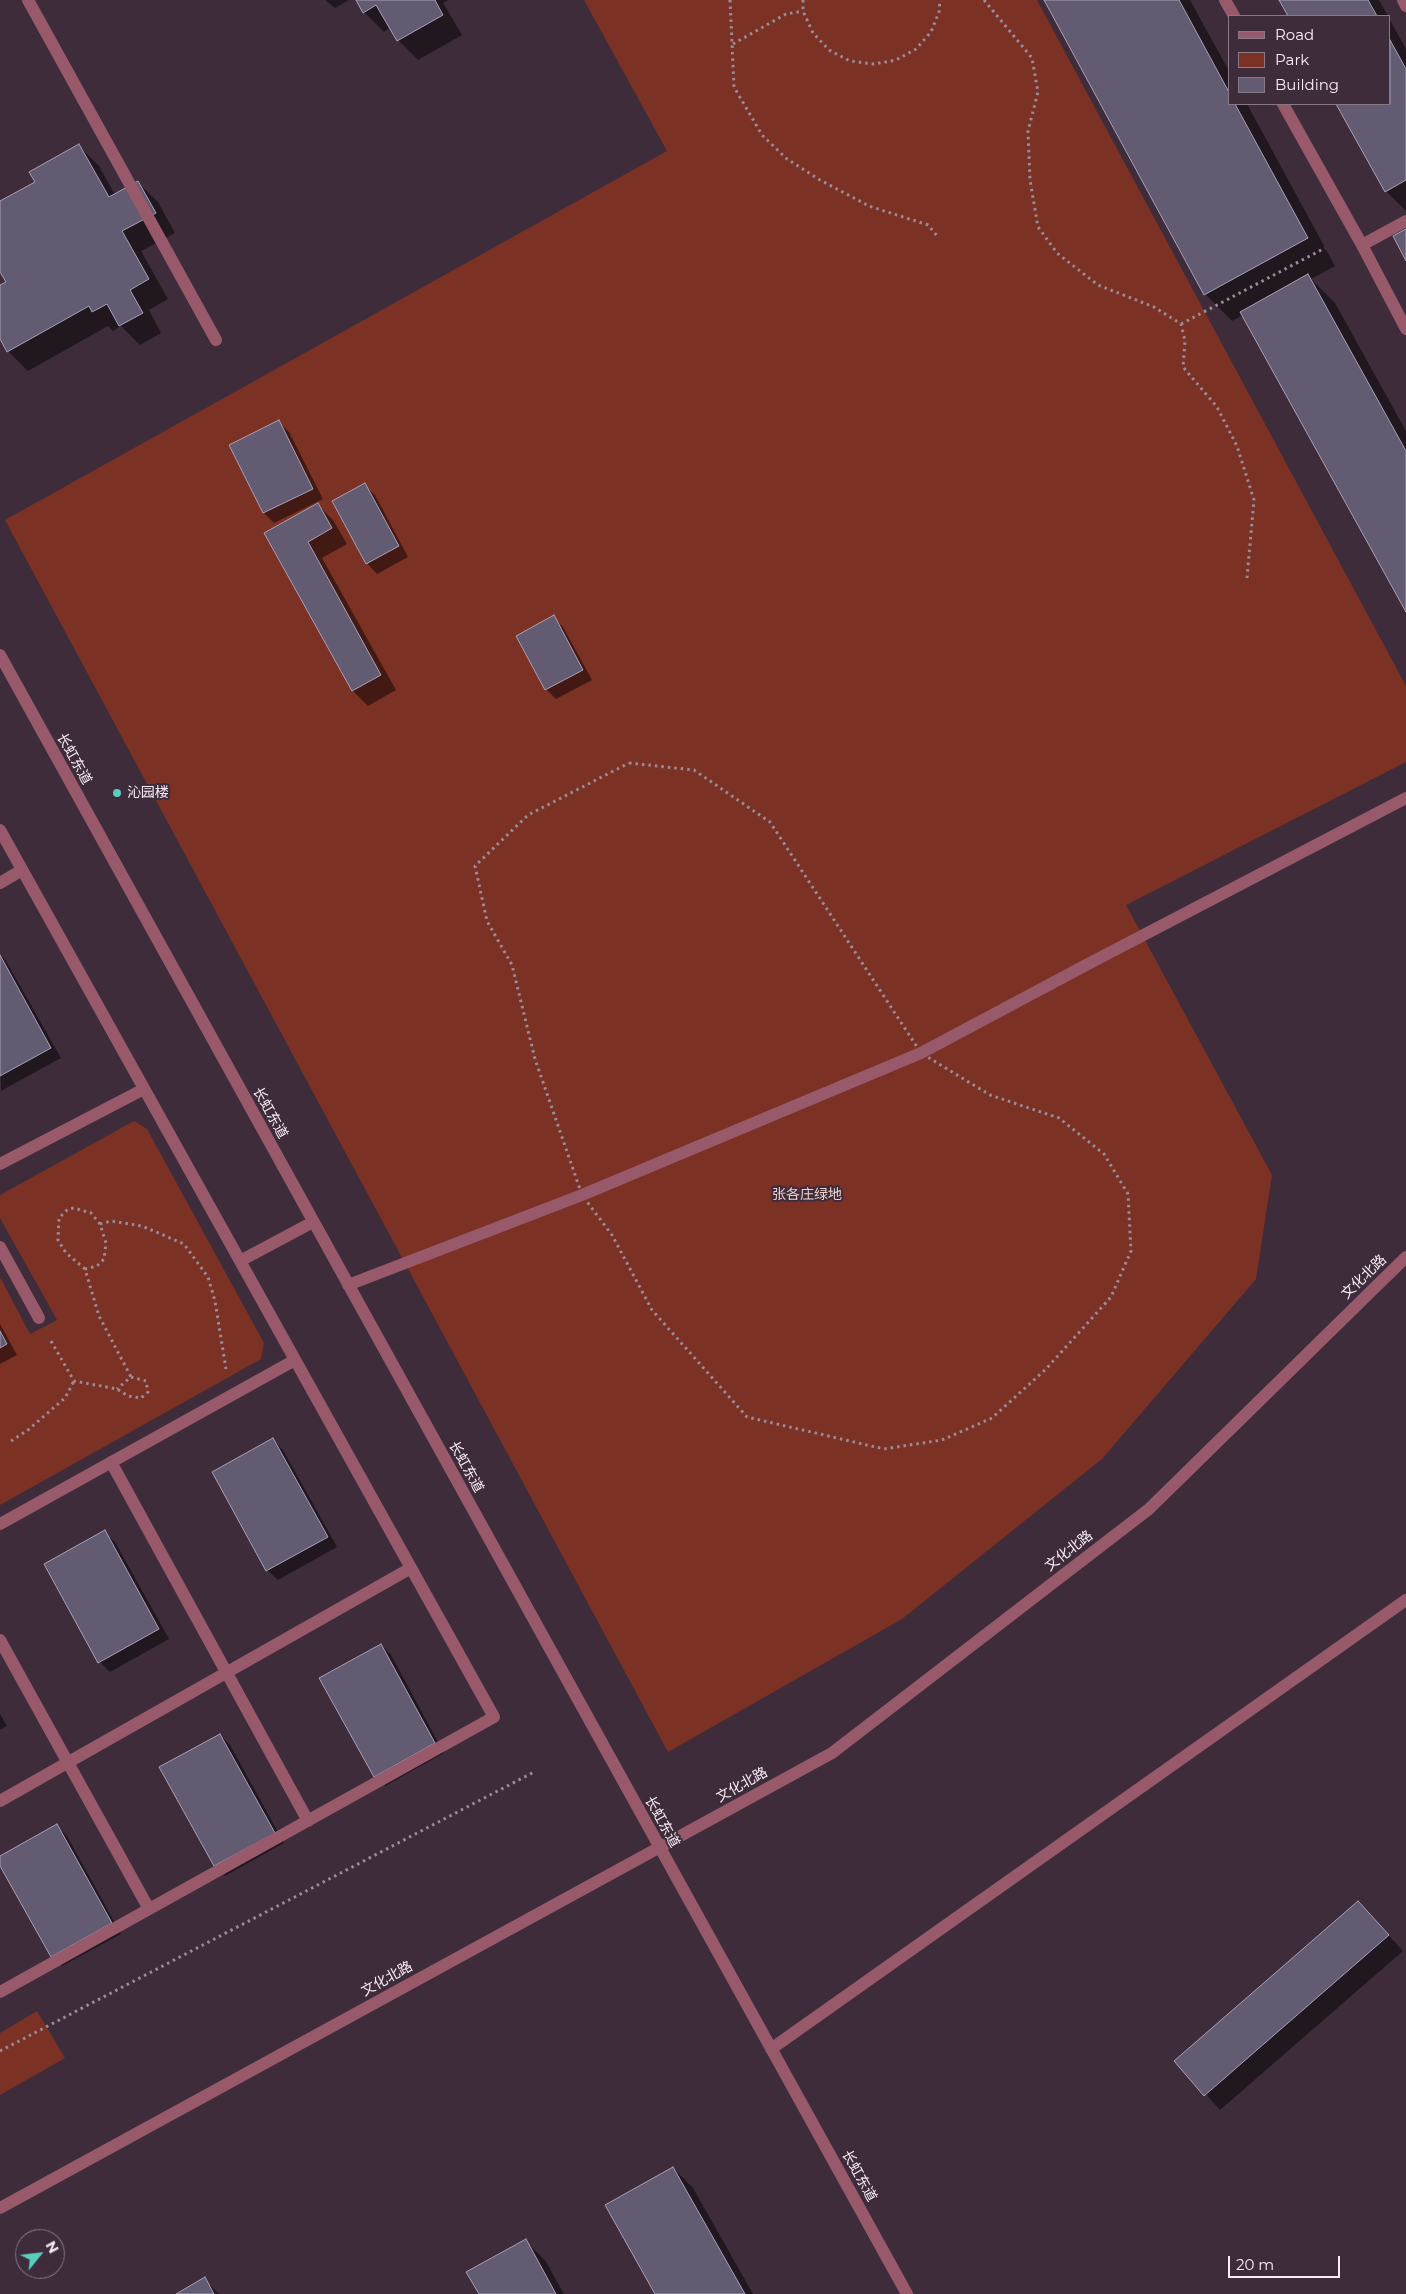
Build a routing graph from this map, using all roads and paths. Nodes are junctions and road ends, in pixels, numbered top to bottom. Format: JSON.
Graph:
{"nodes":[{"id":1,"x":28,"y":0,"type":"edge"},
{"id":2,"x":730,"y":0,"type":"edge"},
{"id":3,"x":802,"y":0,"type":"edge"},
{"id":4,"x":940,"y":0,"type":"edge"},
{"id":5,"x":984,"y":0,"type":"edge"},
{"id":6,"x":1225,"y":0,"type":"edge"},
{"id":7,"x":1403,"y":0,"type":"edge"},
{"id":8,"x":1406,"y":6,"type":"edge"},
{"id":9,"x":803,"y":11,"type":"junction"},
{"id":10,"x":1233,"y":15,"type":"edge"},
{"id":11,"x":733,"y":44,"type":"junction"},
{"id":12,"x":1284,"y":105,"type":"edge"},
{"id":13,"x":1406,"y":221,"type":"edge"},
{"id":14,"x":938,"y":237,"type":"dead end"},
{"id":15,"x":1362,"y":245,"type":"junction"},
{"id":16,"x":1325,"y":248,"type":"dead end"},
{"id":17,"x":1181,"y":324,"type":"junction"},
{"id":18,"x":1406,"y":330,"type":"edge"},
{"id":19,"x":216,"y":340,"type":"dead end"},
{"id":20,"x":1247,"y":578,"type":"dead end"},
{"id":21,"x":0,"y":655,"type":"edge"},
{"id":22,"x":1406,"y":798,"type":"edge"},
{"id":23,"x":0,"y":830,"type":"edge"},
{"id":24,"x":22,"y":870,"type":"junction"},
{"id":25,"x":0,"y":883,"type":"edge"},
{"id":26,"x":921,"y":1054,"type":"junction"},
{"id":27,"x":144,"y":1089,"type":"junction"},
{"id":28,"x":0,"y":1164,"type":"edge"},
{"id":29,"x":582,"y":1195,"type":"junction"},
{"id":30,"x":313,"y":1222,"type":"junction"},
{"id":31,"x":100,"y":1224,"type":"junction"},
{"id":32,"x":0,"y":1247,"type":"edge"},
{"id":33,"x":1406,"y":1257,"type":"edge"},
{"id":34,"x":240,"y":1261,"type":"junction"},
{"id":35,"x":85,"y":1269,"type":"junction"},
{"id":36,"x":348,"y":1284,"type":"junction"},
{"id":37,"x":39,"y":1318,"type":"joint"},
{"id":38,"x":295,"y":1360,"type":"junction"},
{"id":39,"x":226,"y":1370,"type":"dead end"},
{"id":40,"x":131,"y":1377,"type":"junction"},
{"id":41,"x":74,"y":1381,"type":"junction"},
{"id":42,"x":117,"y":1389,"type":"junction"},
{"id":43,"x":11,"y":1441,"type":"dead end"},
{"id":44,"x":111,"y":1462,"type":"junction"},
{"id":45,"x":0,"y":1524,"type":"edge"},
{"id":46,"x":411,"y":1568,"type":"junction"},
{"id":47,"x":1406,"y":1600,"type":"edge"},
{"id":48,"x":0,"y":1640,"type":"edge"},
{"id":49,"x":227,"y":1672,"type":"junction"},
{"id":50,"x":68,"y":1762,"type":"junction"},
{"id":51,"x":534,"y":1772,"type":"dead end"},
{"id":52,"x":0,"y":1801,"type":"edge"},
{"id":53,"x":308,"y":1820,"type":"junction"},
{"id":54,"x":659,"y":1847,"type":"junction"},
{"id":55,"x":149,"y":1909,"type":"junction"},
{"id":56,"x":0,"y":1992,"type":"edge"},
{"id":57,"x":771,"y":2049,"type":"junction"},
{"id":58,"x":0,"y":2051,"type":"edge"},
{"id":59,"x":0,"y":2208,"type":"edge"},
{"id":60,"x":907,"y":2294,"type":"edge"}],
"edges":[{"from":1,"to":19,"type":"street"},
{"from":2,"to":11,"type":"path"},
{"from":3,"to":9,"type":"path"},
{"from":4,"to":9,"type":"path"},
{"from":5,"to":17,"type":"path"},
{"from":6,"to":10,"type":"street"},
{"from":7,"to":8,"type":"street"},
{"from":9,"to":11,"type":"path"},
{"from":11,"to":14,"type":"path"},
{"from":12,"to":15,"type":"street"},
{"from":13,"to":15,"type":"street"},
{"from":15,"to":18,"type":"street"},
{"from":16,"to":17,"type":"path"},
{"from":17,"to":20,"type":"path"},
{"from":21,"to":30,"type":"street","name":"长虹东道"},
{"from":22,"to":26,"type":"street"},
{"from":23,"to":24,"type":"street"},
{"from":24,"to":25,"type":"street"},
{"from":24,"to":27,"type":"street"},
{"from":26,"to":29,"type":"street"},
{"from":26,"to":29,"type":"path"},
{"from":26,"to":29,"type":"path"},
{"from":27,"to":28,"type":"street"},
{"from":27,"to":34,"type":"street"},
{"from":29,"to":36,"type":"street"},
{"from":30,"to":34,"type":"street"},
{"from":30,"to":36,"type":"street","name":"长虹东道"},
{"from":31,"to":35,"type":"path"},
{"from":31,"to":35,"type":"path"},
{"from":31,"to":39,"type":"path"},
{"from":32,"to":37,"type":"street"},
{"from":33,"to":54,"type":"street","name":"文化北路"},
{"from":34,"to":38,"type":"street"},
{"from":35,"to":40,"type":"path"},
{"from":36,"to":54,"type":"street","name":"长虹东道"},
{"from":37,"to":41,"type":"path"},
{"from":38,"to":44,"type":"street"},
{"from":38,"to":46,"type":"street"},
{"from":40,"to":42,"type":"path"},
{"from":40,"to":42,"type":"path"},
{"from":41,"to":42,"type":"path"},
{"from":41,"to":43,"type":"path"},
{"from":44,"to":45,"type":"street"},
{"from":44,"to":49,"type":"street"},
{"from":46,"to":49,"type":"street"},
{"from":46,"to":53,"type":"street"},
{"from":47,"to":57,"type":"street"},
{"from":48,"to":50,"type":"street"},
{"from":49,"to":50,"type":"street"},
{"from":49,"to":53,"type":"street"},
{"from":50,"to":52,"type":"street"},
{"from":50,"to":55,"type":"street"},
{"from":51,"to":58,"type":"path"},
{"from":53,"to":55,"type":"street"},
{"from":54,"to":57,"type":"street","name":"长虹东道"},
{"from":54,"to":59,"type":"street","name":"文化北路"},
{"from":55,"to":56,"type":"street"},
{"from":57,"to":60,"type":"street","name":"长虹东道"}]}
